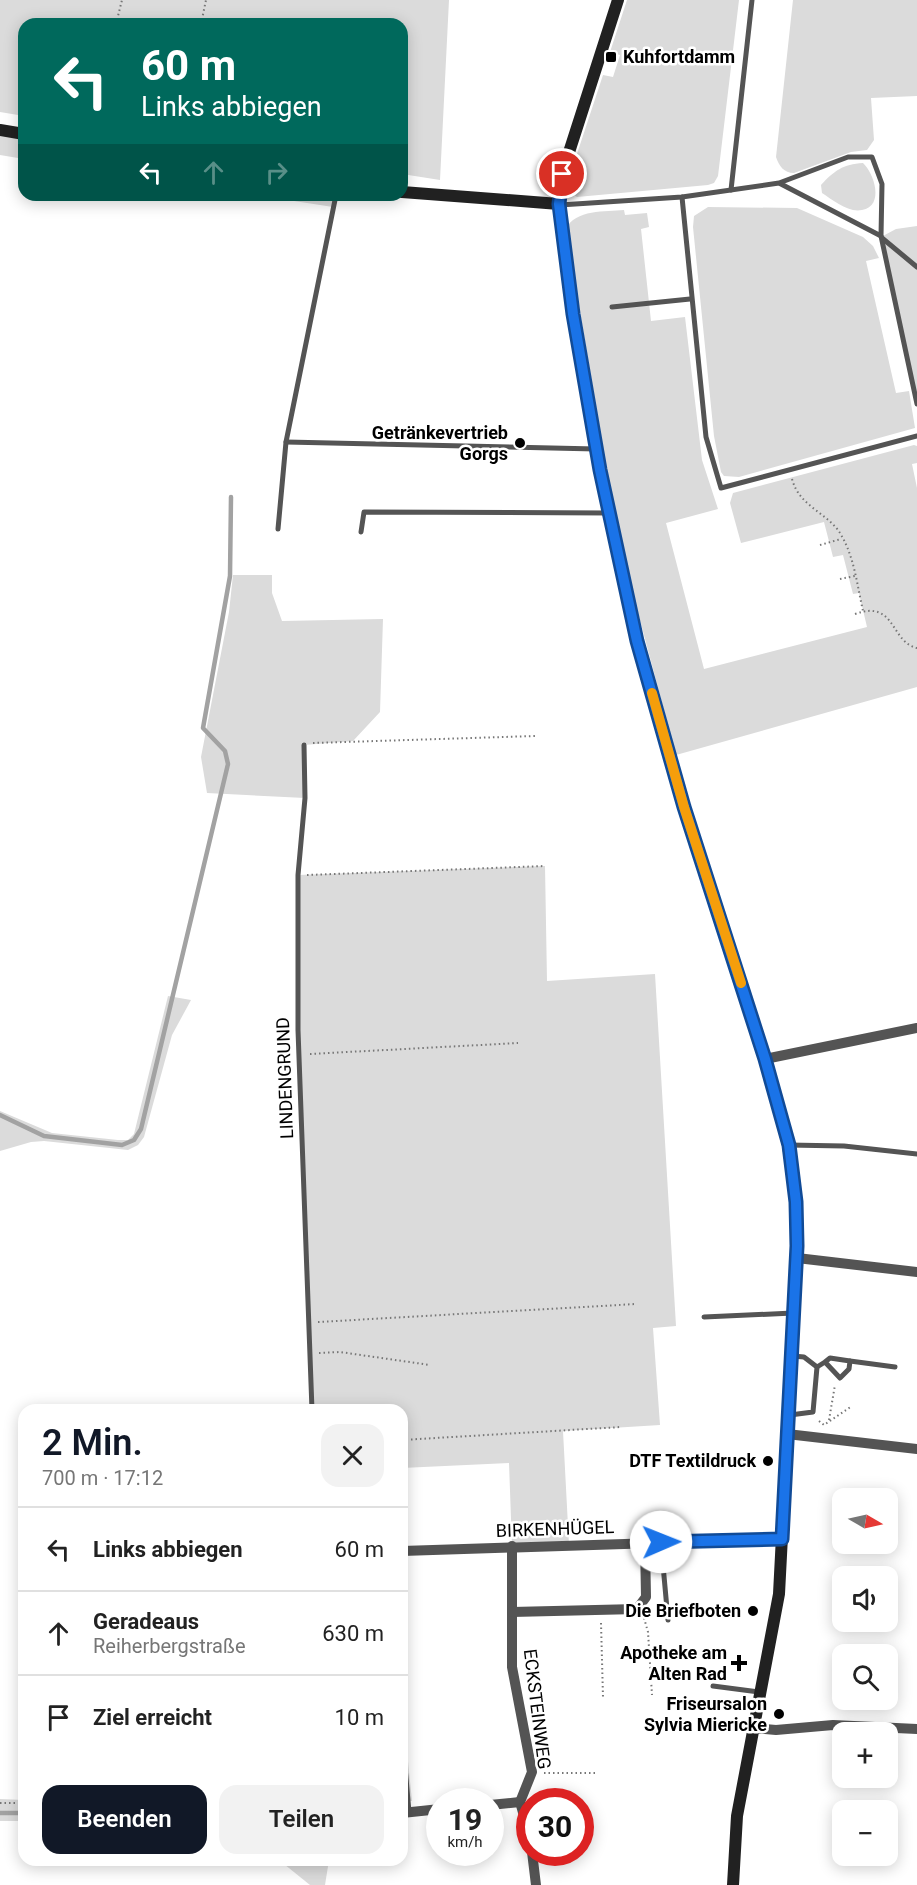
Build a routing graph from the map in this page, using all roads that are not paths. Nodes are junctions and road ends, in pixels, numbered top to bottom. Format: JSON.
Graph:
{"nodes":[{"id":1,"x":618,"y":0,"type":"edge"},
{"id":2,"x":752,"y":0,"type":"edge"},
{"id":3,"x":0,"y":130,"type":"edge"},
{"id":4,"x":18,"y":133,"type":"edge"},
{"id":5,"x":779,"y":183,"type":"junction"},
{"id":6,"x":731,"y":190,"type":"junction"},
{"id":7,"x":408,"y":192,"type":"edge"},
{"id":8,"x":682,"y":196,"type":"junction"},
{"id":9,"x":335,"y":201,"type":"edge"},
{"id":10,"x":559,"y":204,"type":"junction"},
{"id":11,"x":881,"y":237,"type":"junction"},
{"id":12,"x":917,"y":267,"type":"edge"},
{"id":13,"x":690,"y":299,"type":"junction"},
{"id":14,"x":612,"y":307,"type":"dead end"},
{"id":15,"x":917,"y":404,"type":"edge"},
{"id":16,"x":917,"y":436,"type":"edge"},
{"id":17,"x":286,"y":442,"type":"junction"},
{"id":18,"x":596,"y":449,"type":"junction"},
{"id":19,"x":609,"y":513,"type":"junction"},
{"id":20,"x":278,"y":529,"type":"dead end"},
{"id":21,"x":361,"y":532,"type":"dead end"},
{"id":22,"x":304,"y":745,"type":"road end"},
{"id":23,"x":917,"y":1028,"type":"edge"},
{"id":24,"x":765,"y":1059,"type":"junction"},
{"id":25,"x":789,"y":1145,"type":"junction"},
{"id":26,"x":917,"y":1154,"type":"edge"},
{"id":27,"x":797,"y":1258,"type":"junction"},
{"id":28,"x":917,"y":1272,"type":"edge"},
{"id":29,"x":793,"y":1313,"type":"junction"},
{"id":30,"x":704,"y":1317,"type":"dead end"},
{"id":31,"x":791,"y":1356,"type":"junction"},
{"id":32,"x":850,"y":1361,"type":"junction"},
{"id":33,"x":825,"y":1362,"type":"junction"},
{"id":34,"x":817,"y":1367,"type":"junction"},
{"id":35,"x":895,"y":1367,"type":"dead end"},
{"id":36,"x":312,"y":1404,"type":"edge"},
{"id":37,"x":788,"y":1415,"type":"junction"},
{"id":38,"x":787,"y":1434,"type":"junction"},
{"id":39,"x":917,"y":1449,"type":"edge"},
{"id":40,"x":782,"y":1539,"type":"junction"},
{"id":41,"x":661,"y":1542,"type":"junction"},
{"id":42,"x":645,"y":1543,"type":"junction"},
{"id":43,"x":512,"y":1546,"type":"junction"},
{"id":44,"x":408,"y":1551,"type":"edge"},
{"id":45,"x":512,"y":1612,"type":"junction"},
{"id":46,"x":668,"y":1620,"type":"dead end"},
{"id":47,"x":713,"y":1686,"type":"dead end"},
{"id":48,"x":761,"y":1692,"type":"junction"},
{"id":49,"x":754,"y":1728,"type":"junction"},
{"id":50,"x":917,"y":1729,"type":"edge"},
{"id":51,"x":526,"y":1788,"type":"edge"},
{"id":52,"x":426,"y":1811,"type":"edge"},
{"id":53,"x":408,"y":1813,"type":"edge"},
{"id":54,"x":534,"y":1866,"type":"edge"},
{"id":55,"x":536,"y":1885,"type":"edge"},
{"id":56,"x":733,"y":1885,"type":"edge"}],
"edges":[{"from":1,"to":10,"type":"street"},
{"from":2,"to":6,"type":"lane"},
{"from":3,"to":4,"type":"street"},
{"from":5,"to":6,"type":"lane"},
{"from":5,"to":11,"type":"lane"},
{"from":5,"to":11,"type":"lane"},
{"from":6,"to":8,"type":"lane"},
{"from":7,"to":10,"type":"street"},
{"from":8,"to":10,"type":"lane"},
{"from":8,"to":13,"type":"lane"},
{"from":9,"to":17,"type":"lane"},
{"from":10,"to":18,"type":"street"},
{"from":11,"to":12,"type":"lane"},
{"from":11,"to":15,"type":"lane"},
{"from":13,"to":14,"type":"lane"},
{"from":13,"to":16,"type":"lane"},
{"from":17,"to":18,"type":"lane"},
{"from":17,"to":20,"type":"lane"},
{"from":18,"to":19,"type":"street"},
{"from":19,"to":21,"type":"lane"},
{"from":19,"to":24,"type":"street"},
{"from":22,"to":36,"type":"lane","name":"LINDENGRUND"},
{"from":23,"to":24,"type":"street"},
{"from":24,"to":25,"type":"street"},
{"from":25,"to":26,"type":"lane"},
{"from":25,"to":27,"type":"street"},
{"from":27,"to":28,"type":"street"},
{"from":27,"to":29,"type":"street"},
{"from":29,"to":30,"type":"lane"},
{"from":29,"to":31,"type":"street"},
{"from":31,"to":34,"type":"lane"},
{"from":31,"to":37,"type":"street"},
{"from":32,"to":33,"type":"lane"},
{"from":32,"to":33,"type":"lane"},
{"from":32,"to":35,"type":"lane"},
{"from":33,"to":34,"type":"lane"},
{"from":34,"to":37,"type":"lane"},
{"from":37,"to":38,"type":"street"},
{"from":38,"to":39,"type":"street"},
{"from":38,"to":40,"type":"street"},
{"from":40,"to":41,"type":"street","name":"BIRKENHÜGEL"},
{"from":40,"to":48,"type":"street"},
{"from":41,"to":42,"type":"street","name":"BIRKENHÜGEL"},
{"from":41,"to":46,"type":"lane"},
{"from":42,"to":43,"type":"street","name":"BIRKENHÜGEL"},
{"from":42,"to":45,"type":"street"},
{"from":43,"to":44,"type":"street","name":"BIRKENHÜGEL"},
{"from":43,"to":45,"type":"street","name":"ECKSTEINWEG"},
{"from":45,"to":51,"type":"street","name":"ECKSTEINWEG"},
{"from":47,"to":48,"type":"lane"},
{"from":48,"to":49,"type":"street"},
{"from":49,"to":50,"type":"street"},
{"from":49,"to":56,"type":"street"},
{"from":52,"to":53,"type":"street"},
{"from":54,"to":55,"type":"street"}]}
